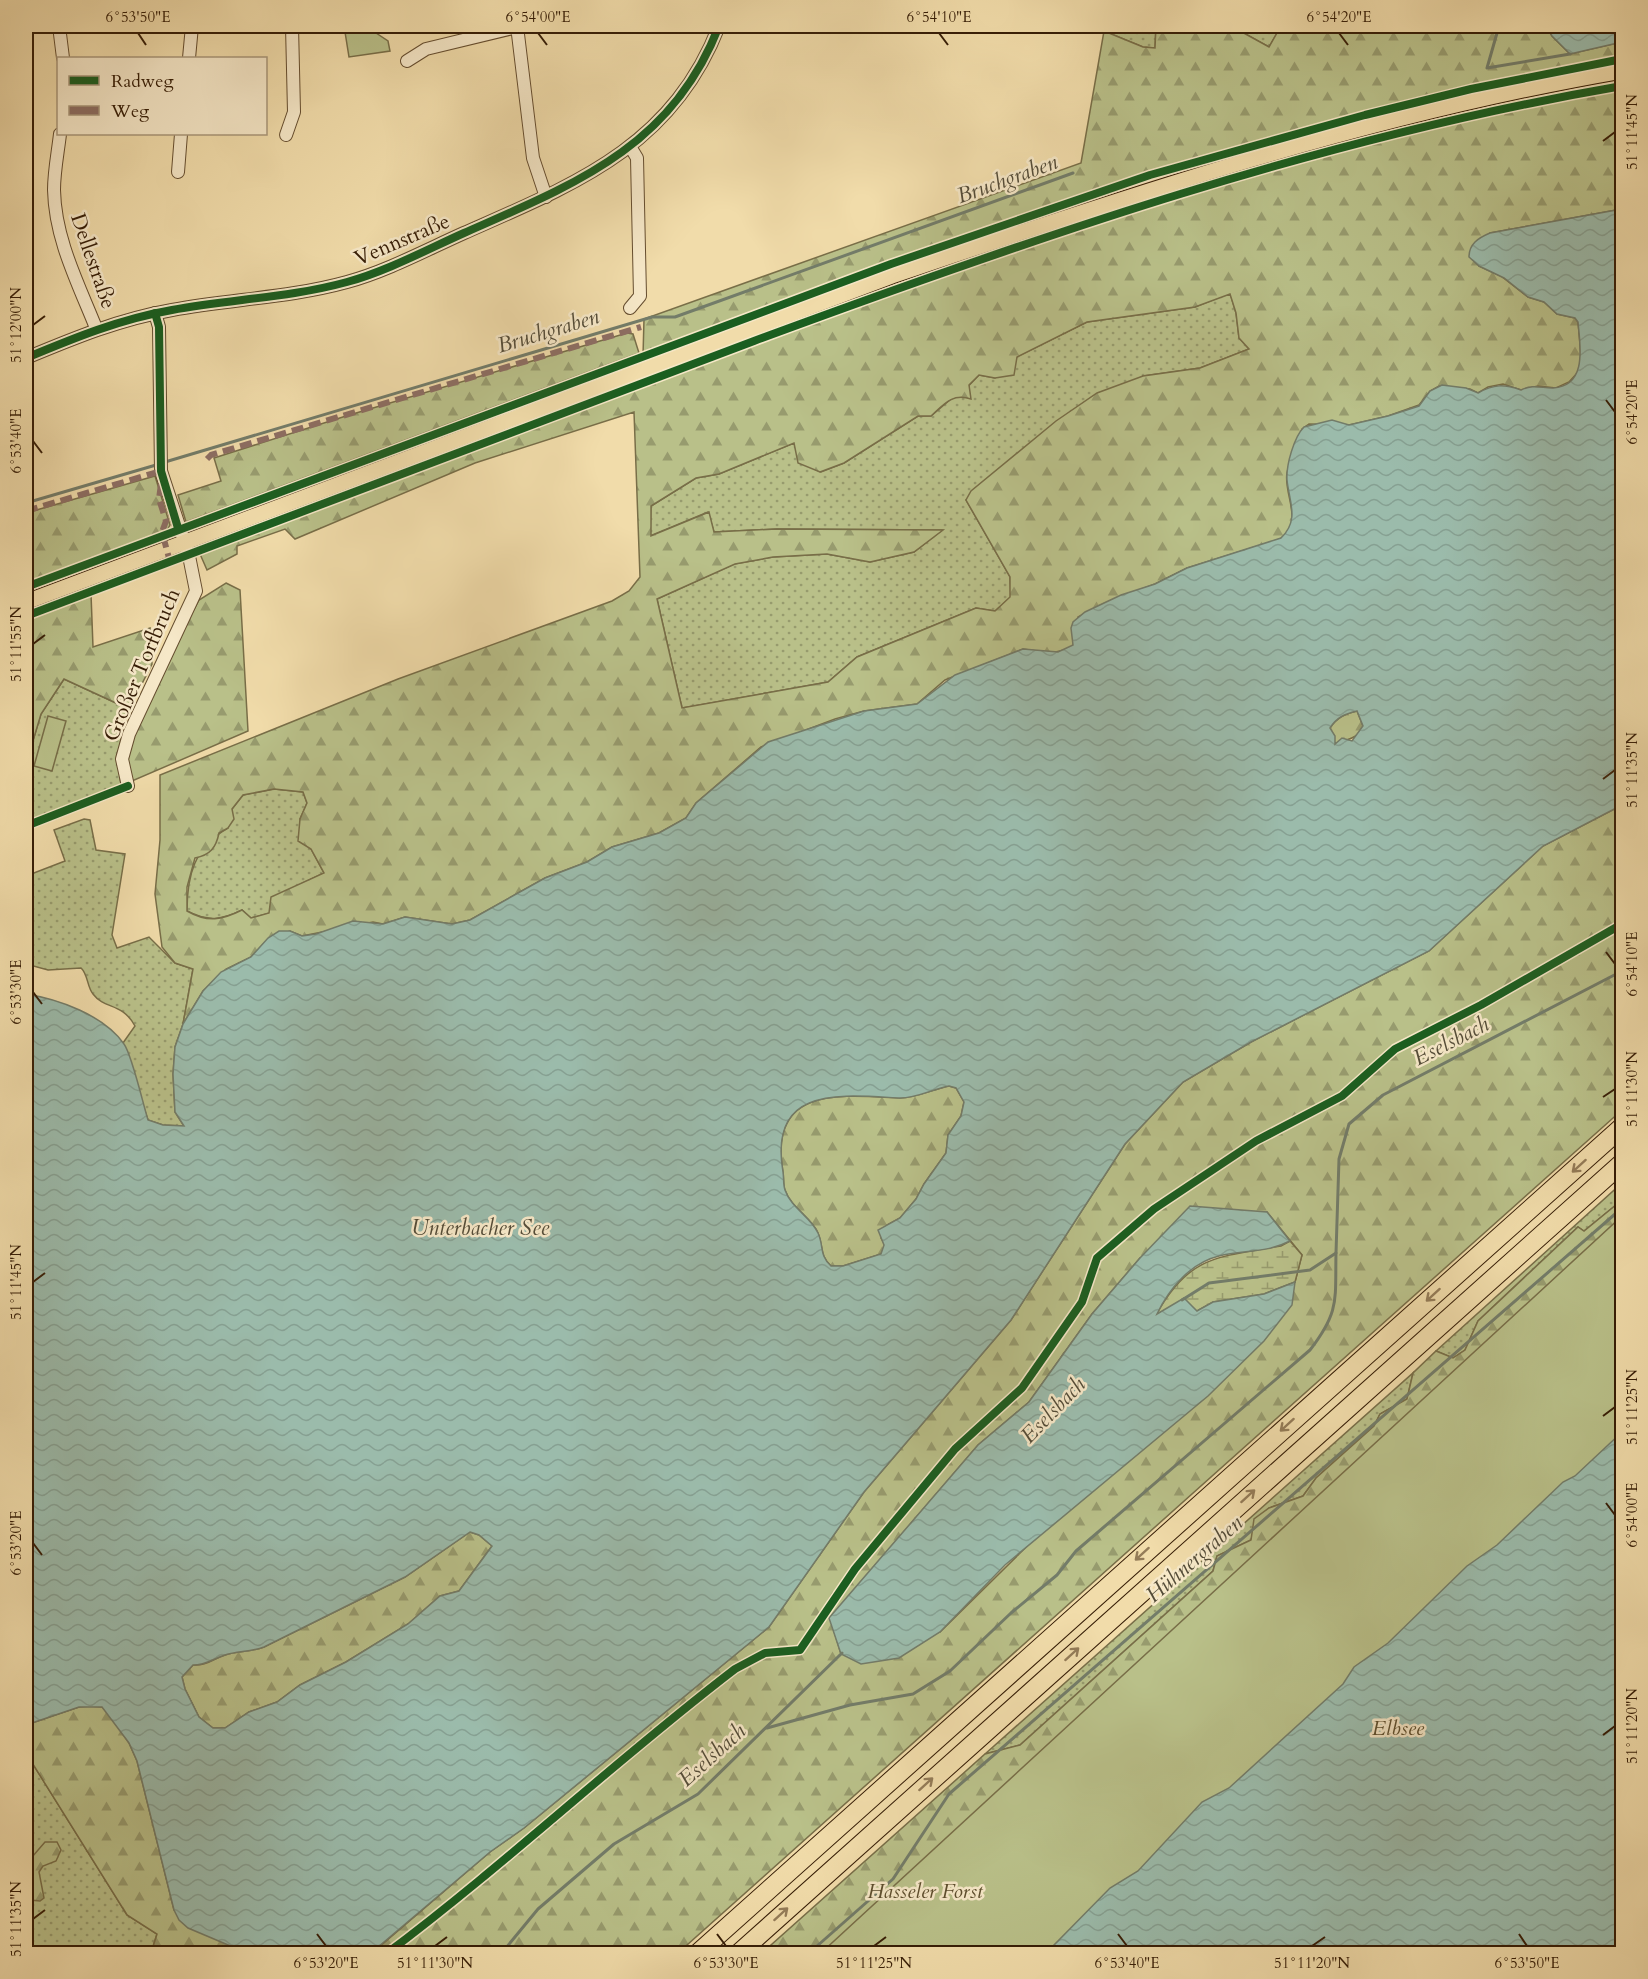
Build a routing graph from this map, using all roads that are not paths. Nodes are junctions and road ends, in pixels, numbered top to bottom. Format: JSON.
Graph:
{"nodes":[{"id":1,"x":59,"y":26,"type":"edge"},
{"id":2,"x":192,"y":26,"type":"edge"},
{"id":3,"x":292,"y":26,"type":"edge"},
{"id":4,"x":517,"y":26,"type":"edge"},
{"id":5,"x":719,"y":26,"type":"edge"},
{"id":6,"x":63,"y":57,"type":"edge"},
{"id":7,"x":189,"y":57,"type":"edge"},
{"id":8,"x":407,"y":61,"type":"dead end"},
{"id":9,"x":1623,"y":71,"type":"edge"},
{"id":10,"x":60,"y":135,"type":"edge"},
{"id":11,"x":181,"y":135,"type":"edge"},
{"id":12,"x":286,"y":135,"type":"dead end"},
{"id":13,"x":631,"y":148,"type":"junction"},
{"id":14,"x":178,"y":172,"type":"dead end"},
{"id":15,"x":546,"y":197,"type":"junction"},
{"id":16,"x":630,"y":308,"type":"dead end"},
{"id":17,"x":155,"y":313,"type":"junction"},
{"id":18,"x":96,"y":328,"type":"junction"},
{"id":19,"x":26,"y":358,"type":"edge"},
{"id":20,"x":183,"y":542,"type":"junction"},
{"id":21,"x":26,"y":602,"type":"edge"},
{"id":22,"x":128,"y":786,"type":"dead end"},
{"id":23,"x":1623,"y":1127,"type":"edge"},
{"id":24,"x":1623,"y":1163,"type":"edge"},
{"id":25,"x":697,"y":1953,"type":"edge"},
{"id":26,"x":738,"y":1953,"type":"edge"}],
"edges":[{"from":1,"to":6,"type":"street"},
{"from":2,"to":7,"type":"street"},
{"from":3,"to":12,"type":"street"},
{"from":4,"to":8,"type":"street"},
{"from":4,"to":15,"type":"street"},
{"from":5,"to":13,"type":"street","name":"Vennstraße"},
{"from":9,"to":20,"type":"main road"},
{"from":10,"to":18,"type":"street","name":"Dellestraße"},
{"from":11,"to":14,"type":"street"},
{"from":13,"to":15,"type":"street","name":"Vennstraße"},
{"from":13,"to":16,"type":"street"},
{"from":15,"to":17,"type":"street","name":"Vennstraße"},
{"from":17,"to":18,"type":"street","name":"Vennstraße"},
{"from":17,"to":20,"type":"street","name":"Großer Torfbruch"},
{"from":18,"to":19,"type":"street","name":"Vennstraße"},
{"from":20,"to":21,"type":"main road"},
{"from":20,"to":22,"type":"street","name":"Großer Torfbruch"},
{"from":23,"to":25,"type":"highway","one_way":true},
{"from":26,"to":24,"type":"highway","one_way":true}]}
